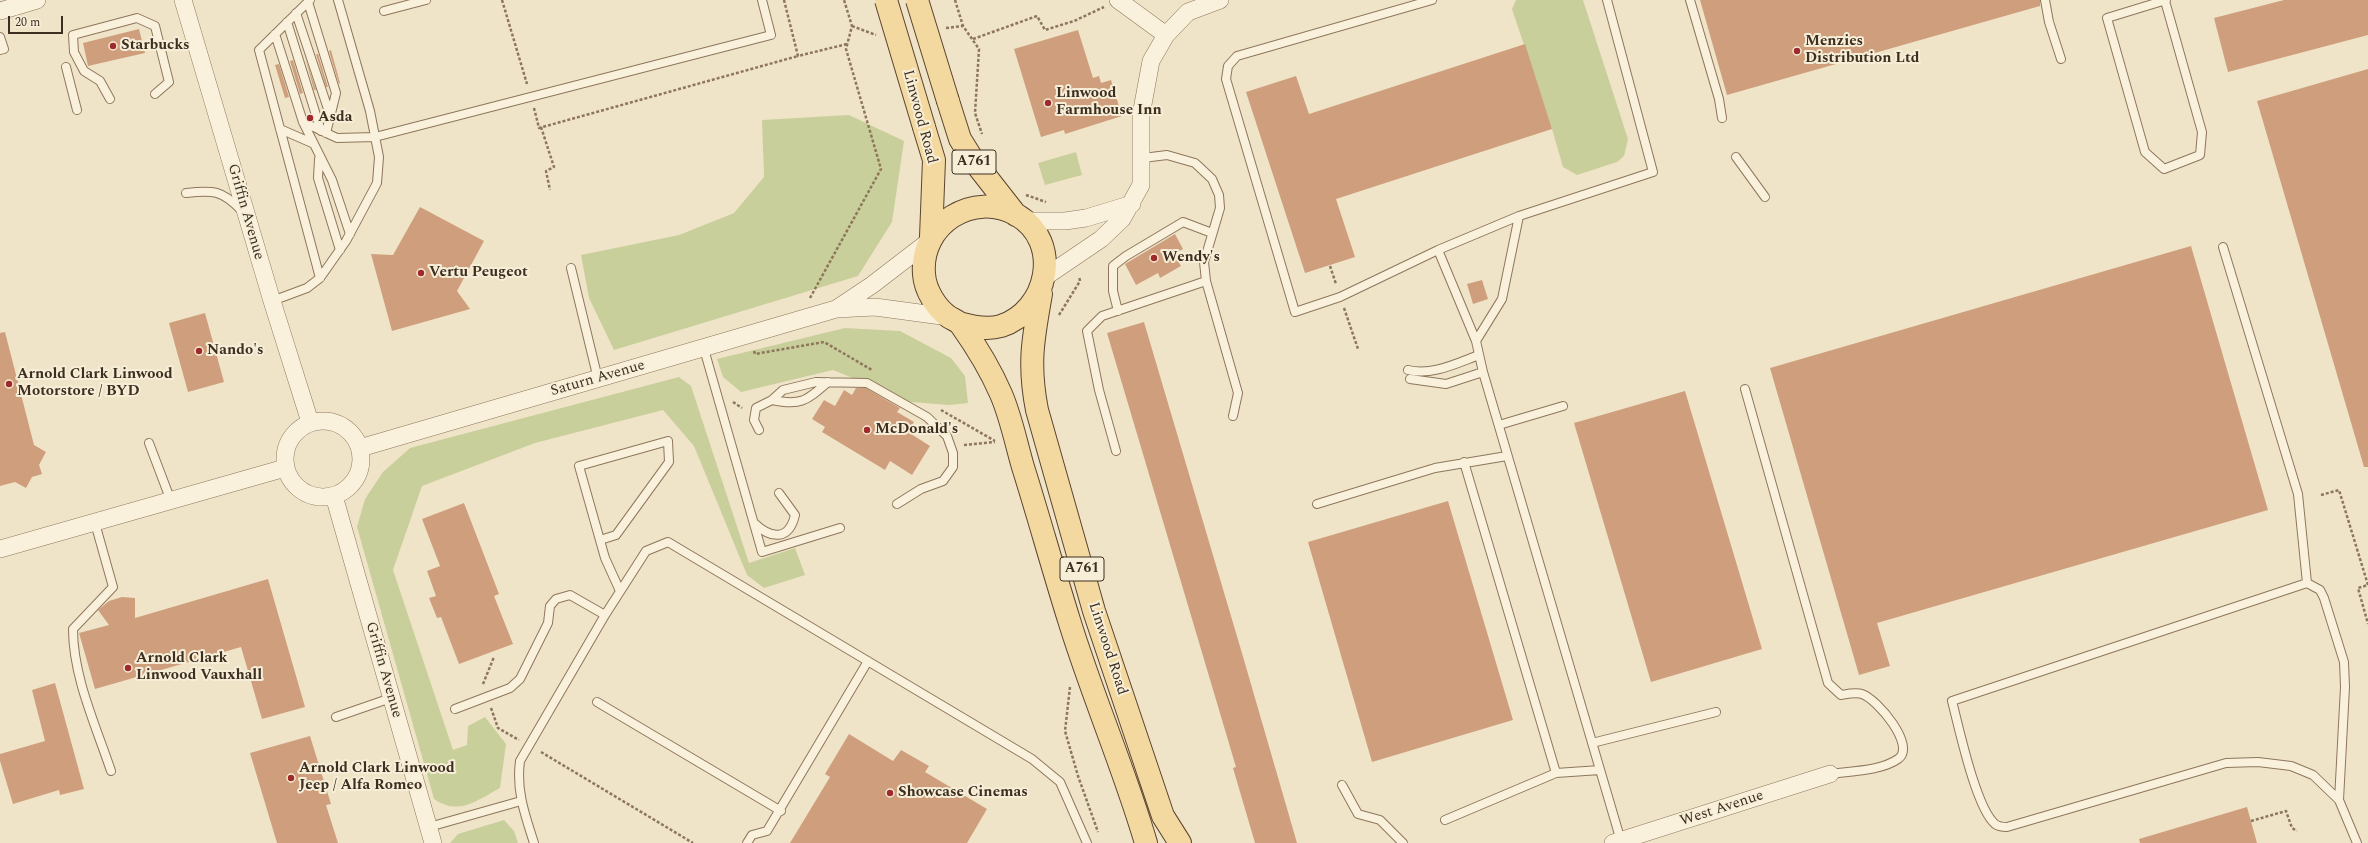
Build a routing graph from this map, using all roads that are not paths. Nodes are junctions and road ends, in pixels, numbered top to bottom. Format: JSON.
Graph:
{"nodes":[{"id":1,"x":37,"y":0,"type":"edge"},
{"id":2,"x":183,"y":0,"type":"edge"},
{"id":3,"x":338,"y":0,"type":"edge"},
{"id":4,"x":426,"y":0,"type":"edge"},
{"id":5,"x":762,"y":0,"type":"edge"},
{"id":6,"x":886,"y":0,"type":"edge"},
{"id":7,"x":917,"y":0,"type":"edge"},
{"id":8,"x":1220,"y":0,"type":"edge"},
{"id":9,"x":1432,"y":0,"type":"edge"},
{"id":10,"x":1607,"y":0,"type":"edge"},
{"id":11,"x":1690,"y":0,"type":"edge"},
{"id":12,"x":2046,"y":0,"type":"edge"},
{"id":13,"x":2166,"y":0,"type":"edge"},
{"id":14,"x":309,"y":1,"type":"edge"},
{"id":15,"x":1114,"y":2,"type":"edge"},
{"id":16,"x":0,"y":11,"type":"edge"},
{"id":17,"x":384,"y":12,"type":"dead end"},
{"id":18,"x":296,"y":13,"type":"junction"},
{"id":19,"x":287,"y":22,"type":"junction"},
{"id":20,"x":275,"y":34,"type":"junction"},
{"id":21,"x":1166,"y":35,"type":"junction"},
{"id":22,"x":0,"y":36,"type":"edge"},
{"id":23,"x":2,"y":50,"type":"edge"},
{"id":24,"x":2061,"y":59,"type":"dead end"},
{"id":25,"x":66,"y":67,"type":"dead end"},
{"id":26,"x":155,"y":94,"type":"dead end"},
{"id":27,"x":110,"y":99,"type":"dead end"},
{"id":28,"x":77,"y":110,"type":"dead end"},
{"id":29,"x":330,"y":116,"type":"junction"},
{"id":30,"x":1722,"y":118,"type":"dead end"},
{"id":31,"x":303,"y":122,"type":"junction"},
{"id":32,"x":280,"y":129,"type":"junction"},
{"id":33,"x":324,"y":132,"type":"junction"},
{"id":34,"x":375,"y":136,"type":"junction"},
{"id":35,"x":312,"y":143,"type":"junction"},
{"id":36,"x":1736,"y":157,"type":"dead end"},
{"id":37,"x":320,"y":158,"type":"junction"},
{"id":38,"x":1143,"y":158,"type":"junction"},
{"id":39,"x":186,"y":194,"type":"dead end"},
{"id":40,"x":1765,"y":196,"type":"dead end"},
{"id":41,"x":1132,"y":204,"type":"junction"},
{"id":42,"x":1519,"y":216,"type":"junction"},
{"id":43,"x":247,"y":217,"type":"junction"},
{"id":44,"x":1021,"y":218,"type":"junction"},
{"id":45,"x":1212,"y":233,"type":"junction"},
{"id":46,"x":350,"y":234,"type":"junction"},
{"id":47,"x":930,"y":240,"type":"junction"},
{"id":48,"x":2223,"y":247,"type":"dead end"},
{"id":49,"x":340,"y":250,"type":"junction"},
{"id":50,"x":1438,"y":250,"type":"junction"},
{"id":51,"x":571,"y":268,"type":"dead end"},
{"id":52,"x":320,"y":278,"type":"junction"},
{"id":53,"x":1044,"y":281,"type":"junction"},
{"id":54,"x":1206,"y":281,"type":"junction"},
{"id":55,"x":272,"y":301,"type":"junction"},
{"id":56,"x":836,"y":309,"type":"junction"},
{"id":57,"x":1118,"y":311,"type":"junction"},
{"id":58,"x":954,"y":320,"type":"junction"},
{"id":59,"x":1476,"y":341,"type":"junction"},
{"id":60,"x":704,"y":349,"type":"junction"},
{"id":61,"x":1479,"y":355,"type":"junction"},
{"id":62,"x":1483,"y":372,"type":"junction"},
{"id":63,"x":598,"y":380,"type":"junction"},
{"id":64,"x":828,"y":382,"type":"junction"},
{"id":65,"x":1745,"y":389,"type":"dead end"},
{"id":66,"x":772,"y":400,"type":"junction"},
{"id":67,"x":1563,"y":406,"type":"dead end"},
{"id":68,"x":1233,"y":416,"type":"dead end"},
{"id":69,"x":310,"y":422,"type":"junction"},
{"id":70,"x":1499,"y":425,"type":"junction"},
{"id":71,"x":759,"y":430,"type":"dead end"},
{"id":72,"x":149,"y":443,"type":"dead end"},
{"id":73,"x":360,"y":448,"type":"junction"},
{"id":74,"x":1116,"y":450,"type":"dead end"},
{"id":75,"x":1507,"y":456,"type":"junction"},
{"id":76,"x":1464,"y":462,"type":"junction"},
{"id":77,"x":285,"y":468,"type":"junction"},
{"id":78,"x":780,"y":493,"type":"dead end"},
{"id":79,"x":334,"y":496,"type":"junction"},
{"id":80,"x":171,"y":501,"type":"junction"},
{"id":81,"x":897,"y":504,"type":"dead end"},
{"id":82,"x":1317,"y":504,"type":"dead end"},
{"id":83,"x":753,"y":522,"type":"junction"},
{"id":84,"x":95,"y":524,"type":"junction"},
{"id":85,"x":840,"y":528,"type":"dead end"},
{"id":86,"x":600,"y":540,"type":"junction"},
{"id":87,"x":0,"y":549,"type":"edge"},
{"id":88,"x":2307,"y":583,"type":"junction"},
{"id":89,"x":620,"y":591,"type":"junction"},
{"id":90,"x":605,"y":615,"type":"junction"},
{"id":91,"x":868,"y":661,"type":"junction"},
{"id":92,"x":391,"y":698,"type":"junction"},
{"id":93,"x":596,"y":702,"type":"dead end"},
{"id":94,"x":455,"y":709,"type":"dead end"},
{"id":95,"x":1716,"y":712,"type":"dead end"},
{"id":96,"x":336,"y":717,"type":"dead end"},
{"id":97,"x":1592,"y":743,"type":"junction"},
{"id":98,"x":1600,"y":770,"type":"junction"},
{"id":99,"x":111,"y":771,"type":"dead end"},
{"id":100,"x":1556,"y":773,"type":"junction"},
{"id":101,"x":1830,"y":774,"type":"joint"},
{"id":102,"x":1342,"y":784,"type":"dead end"},
{"id":103,"x":2339,"y":800,"type":"junction"},
{"id":104,"x":521,"y":801,"type":"junction"},
{"id":105,"x":781,"y":811,"type":"junction"},
{"id":106,"x":1445,"y":820,"type":"dead end"},
{"id":107,"x":431,"y":835,"type":"edge"},
{"id":108,"x":1617,"y":842,"type":"edge"},
{"id":109,"x":534,"y":843,"type":"edge"},
{"id":110,"x":747,"y":843,"type":"edge"},
{"id":111,"x":1087,"y":843,"type":"edge"},
{"id":112,"x":1146,"y":843,"type":"edge"},
{"id":113,"x":1180,"y":843,"type":"edge"},
{"id":114,"x":1403,"y":843,"type":"edge"},
{"id":115,"x":2357,"y":843,"type":"edge"}],
"edges":[{"from":1,"to":16,"type":"street"},
{"from":2,"to":43,"type":"street","name":"Griffin Avenue"},
{"from":3,"to":34,"type":"lane"},
{"from":4,"to":17,"type":"lane"},
{"from":5,"to":34,"type":"lane"},
{"from":6,"to":47,"type":"main road","name":"Linwood Road","number":"A761","bridge":true},
{"from":7,"to":44,"type":"main road","name":"Linwood Road","number":"A761","bridge":true},
{"from":8,"to":21,"type":"street"},
{"from":9,"to":50,"type":"lane"},
{"from":10,"to":42,"type":"lane"},
{"from":11,"to":30,"type":"lane"},
{"from":12,"to":24,"type":"lane"},
{"from":13,"to":13,"type":"lane"},
{"from":14,"to":18,"type":"lane"},
{"from":14,"to":29,"type":"lane"},
{"from":15,"to":21,"type":"street"},
{"from":18,"to":19,"type":"lane"},
{"from":18,"to":29,"type":"lane"},
{"from":19,"to":20,"type":"lane"},
{"from":19,"to":33,"type":"lane"},
{"from":20,"to":31,"type":"lane"},
{"from":20,"to":32,"type":"lane"},
{"from":21,"to":38,"type":"street"},
{"from":22,"to":23,"type":"lane"},
{"from":25,"to":28,"type":"lane"},
{"from":26,"to":27,"type":"lane"},
{"from":29,"to":33,"type":"lane"},
{"from":31,"to":33,"type":"lane"},
{"from":31,"to":35,"type":"lane"},
{"from":32,"to":35,"type":"lane"},
{"from":32,"to":52,"type":"lane"},
{"from":33,"to":34,"type":"lane"},
{"from":34,"to":46,"type":"lane"},
{"from":35,"to":37,"type":"lane"},
{"from":36,"to":40,"type":"lane"},
{"from":37,"to":46,"type":"lane"},
{"from":37,"to":49,"type":"lane"},
{"from":38,"to":41,"type":"street"},
{"from":38,"to":45,"type":"lane"},
{"from":39,"to":43,"type":"lane"},
{"from":41,"to":44,"type":"street"},
{"from":41,"to":53,"type":"street"},
{"from":42,"to":50,"type":"lane"},
{"from":42,"to":59,"type":"lane"},
{"from":43,"to":55,"type":"street","name":"Griffin Avenue"},
{"from":44,"to":47,"type":"main road"},
{"from":44,"to":53,"type":"main road"},
{"from":45,"to":54,"type":"lane"},
{"from":45,"to":57,"type":"lane"},
{"from":46,"to":49,"type":"lane"},
{"from":47,"to":56,"type":"street","name":"Saturn Avenue"},
{"from":47,"to":58,"type":"main road"},
{"from":48,"to":88,"type":"lane"},
{"from":49,"to":52,"type":"lane"},
{"from":50,"to":59,"type":"lane"},
{"from":51,"to":63,"type":"lane"},
{"from":52,"to":55,"type":"lane"},
{"from":53,"to":58,"type":"main road"},
{"from":53,"to":113,"type":"main road","name":"Linwood Road","number":"A761"},
{"from":54,"to":57,"type":"lane"},
{"from":54,"to":68,"type":"lane"},
{"from":55,"to":69,"type":"street","name":"Griffin Avenue"},
{"from":56,"to":58,"type":"street","name":"Saturn Avenue"},
{"from":56,"to":60,"type":"street","name":"Saturn Avenue"},
{"from":57,"to":74,"type":"lane"},
{"from":58,"to":112,"type":"main road","name":"Linwood Road","number":"A761"},
{"from":59,"to":61,"type":"lane"},
{"from":60,"to":63,"type":"street","name":"Saturn Avenue"},
{"from":60,"to":83,"type":"lane"},
{"from":61,"to":62,"type":"lane"},
{"from":61,"to":62,"type":"lane"},
{"from":62,"to":70,"type":"lane"},
{"from":63,"to":73,"type":"street","name":"Saturn Avenue"},
{"from":64,"to":66,"type":"lane"},
{"from":64,"to":66,"type":"lane"},
{"from":64,"to":81,"type":"lane"},
{"from":65,"to":101,"type":"lane"},
{"from":66,"to":71,"type":"lane"},
{"from":67,"to":70,"type":"lane"},
{"from":69,"to":73,"type":"street"},
{"from":69,"to":77,"type":"street"},
{"from":70,"to":75,"type":"lane"},
{"from":72,"to":80,"type":"lane"},
{"from":73,"to":79,"type":"street"},
{"from":75,"to":76,"type":"lane"},
{"from":75,"to":97,"type":"lane"},
{"from":76,"to":82,"type":"lane"},
{"from":76,"to":100,"type":"lane"},
{"from":77,"to":79,"type":"street"},
{"from":77,"to":80,"type":"street"},
{"from":78,"to":83,"type":"lane"},
{"from":79,"to":92,"type":"street","name":"Griffin Avenue"},
{"from":80,"to":84,"type":"street"},
{"from":83,"to":85,"type":"lane"},
{"from":84,"to":87,"type":"street"},
{"from":84,"to":99,"type":"lane"},
{"from":86,"to":86,"type":"lane"},
{"from":86,"to":89,"type":"lane"},
{"from":88,"to":103,"type":"lane"},
{"from":88,"to":103,"type":"lane"},
{"from":89,"to":90,"type":"lane"},
{"from":89,"to":91,"type":"lane"},
{"from":90,"to":94,"type":"lane"},
{"from":90,"to":104,"type":"lane"},
{"from":91,"to":105,"type":"lane"},
{"from":91,"to":111,"type":"lane"},
{"from":92,"to":96,"type":"lane"},
{"from":92,"to":107,"type":"street","name":"Griffin Avenue"},
{"from":93,"to":105,"type":"lane"},
{"from":95,"to":97,"type":"lane"},
{"from":97,"to":98,"type":"lane"},
{"from":98,"to":100,"type":"lane"},
{"from":98,"to":108,"type":"lane"},
{"from":100,"to":106,"type":"lane"},
{"from":101,"to":108,"type":"street","name":"West Avenue"},
{"from":102,"to":114,"type":"lane"},
{"from":103,"to":115,"type":"lane"},
{"from":104,"to":107,"type":"lane"},
{"from":104,"to":109,"type":"lane"},
{"from":105,"to":110,"type":"lane"}]}
